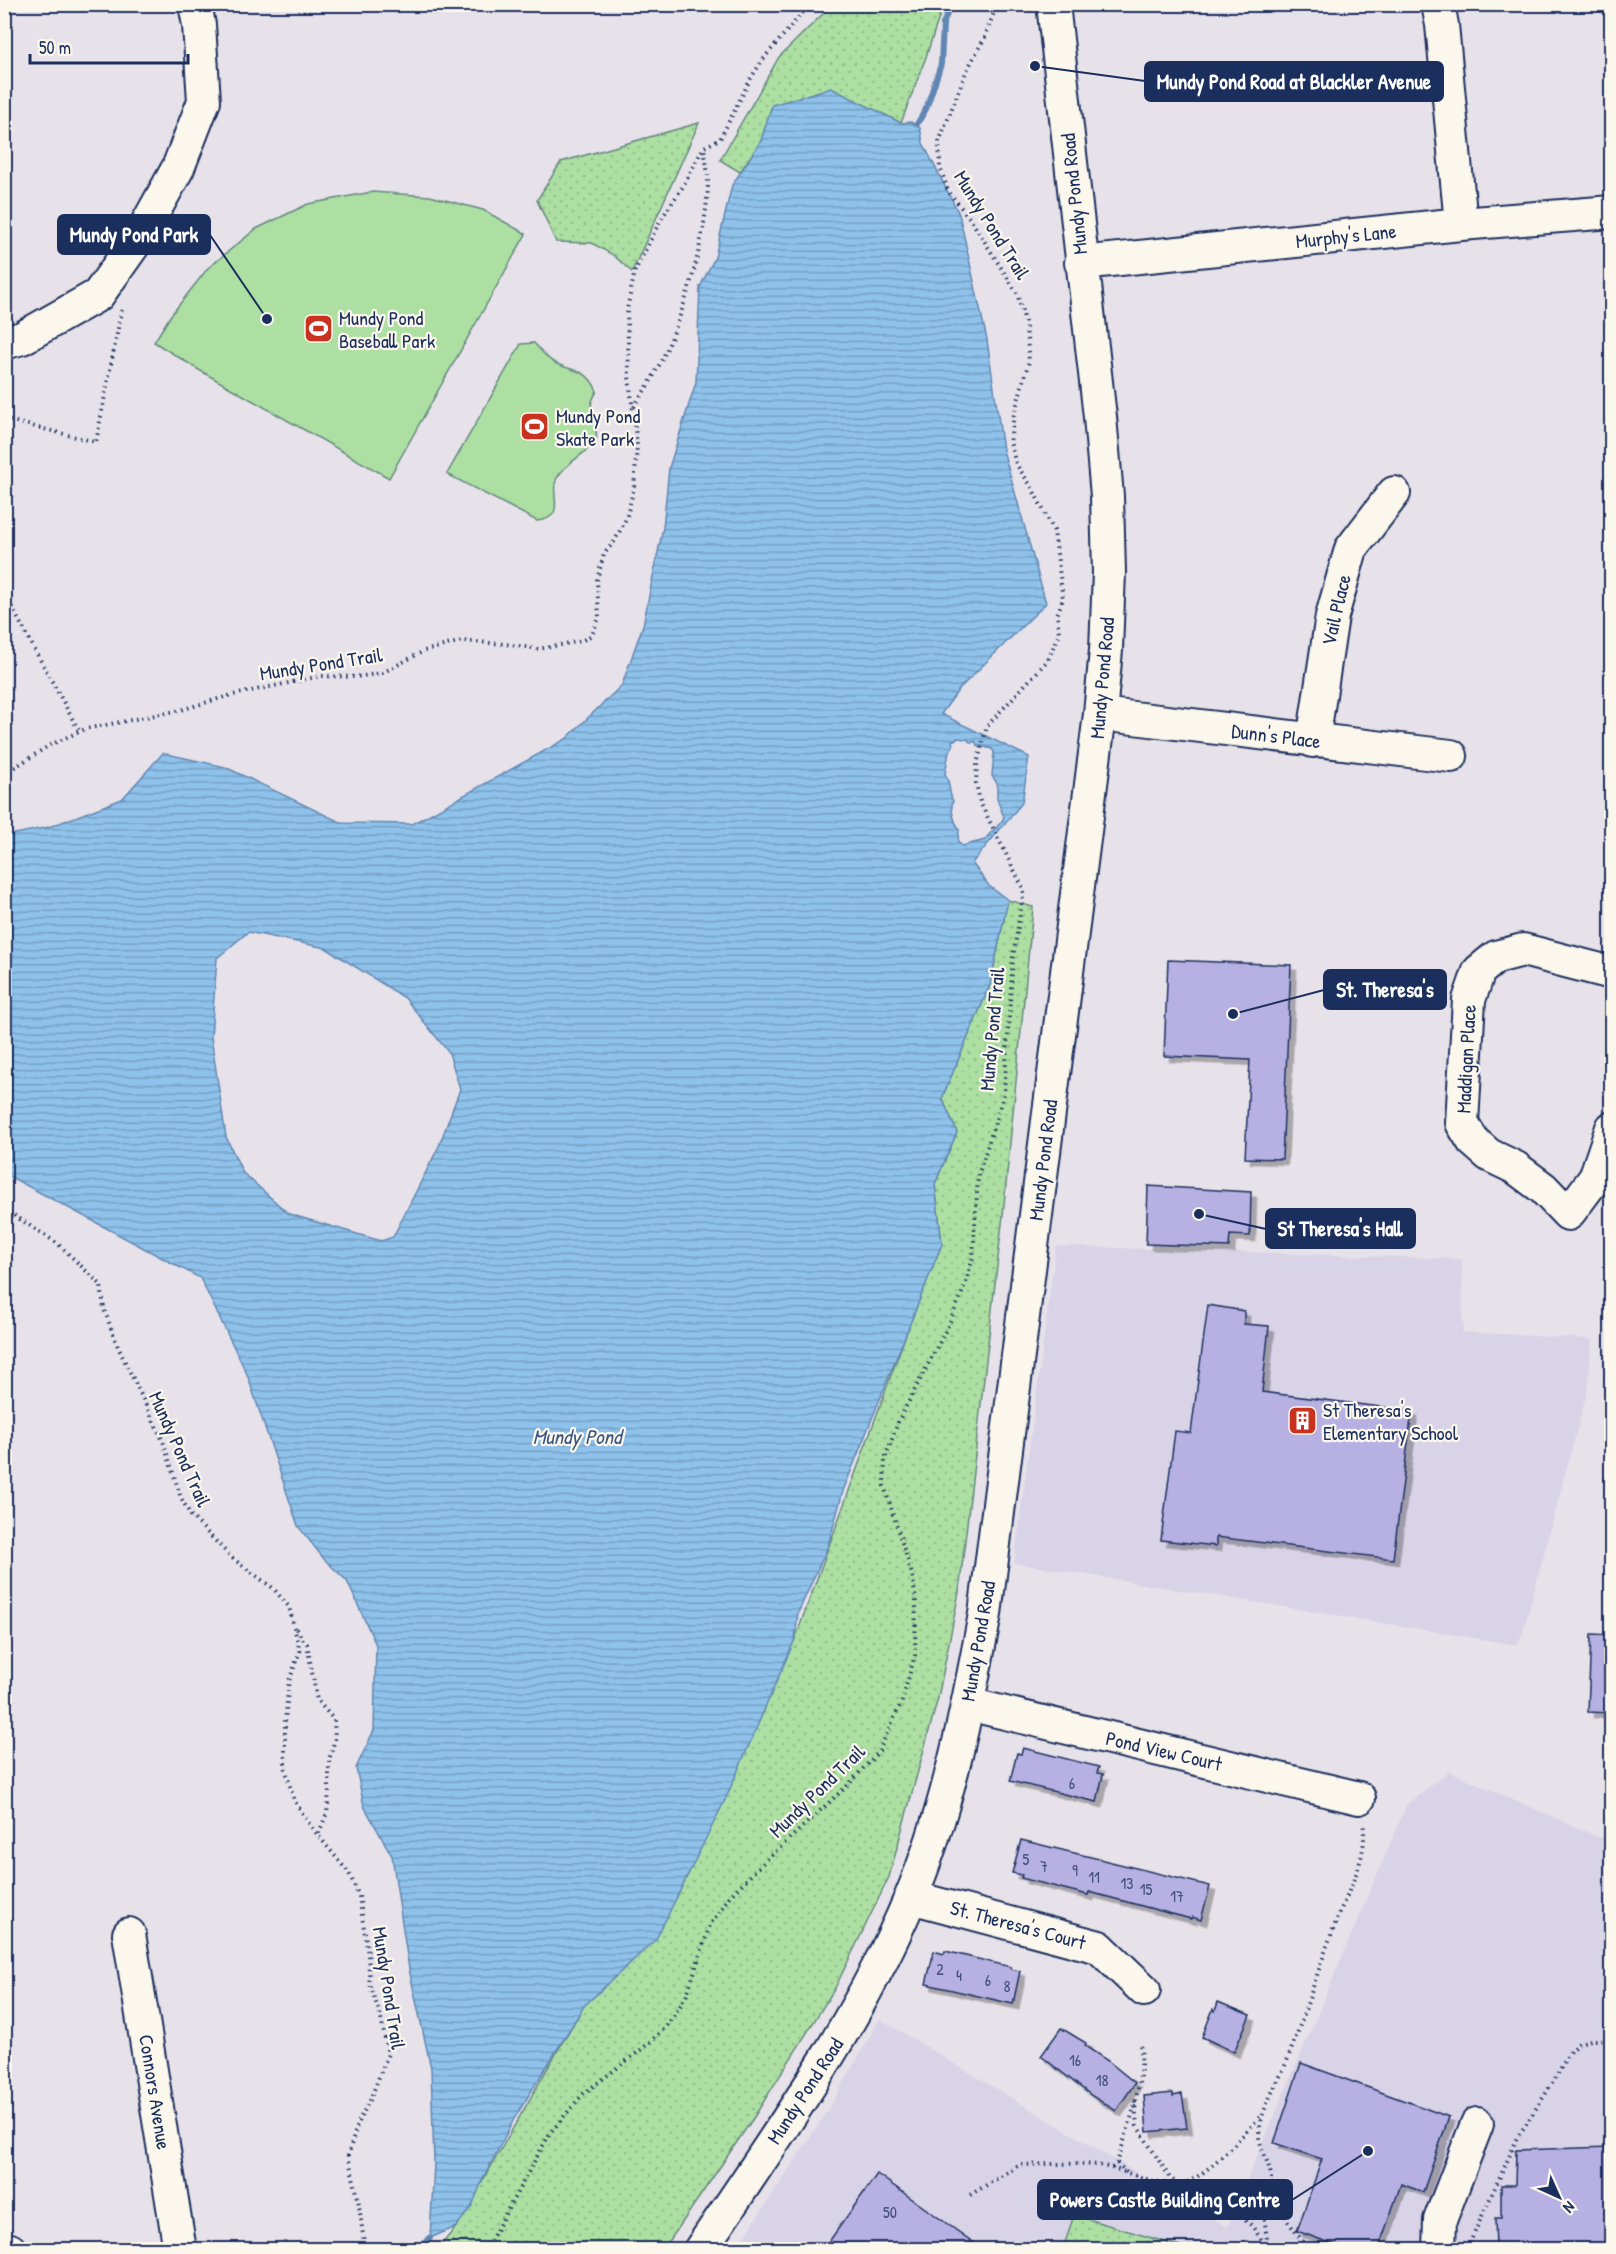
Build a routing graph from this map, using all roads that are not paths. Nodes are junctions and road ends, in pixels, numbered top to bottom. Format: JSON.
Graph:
{"nodes":[{"id":1,"x":195,"y":4,"type":"edge"},
{"id":2,"x":1053,"y":4,"type":"edge"},
{"id":3,"x":1438,"y":4,"type":"edge"},
{"id":4,"x":1611,"y":212,"type":"edge"},
{"id":5,"x":1461,"y":224,"type":"junction"},
{"id":6,"x":1081,"y":263,"type":"junction"},
{"id":7,"x":4,"y":343,"type":"edge"},
{"id":8,"x":1394,"y":493,"type":"dead end"},
{"id":9,"x":1101,"y":714,"type":"junction"},
{"id":10,"x":1313,"y":741,"type":"junction"},
{"id":11,"x":1451,"y":756,"type":"dead end"},
{"id":12,"x":1611,"y":973,"type":"edge"},
{"id":13,"x":1611,"y":1129,"type":"edge"},
{"id":14,"x":968,"y":1704,"type":"junction"},
{"id":15,"x":1359,"y":1798,"type":"road end"},
{"id":16,"x":911,"y":1897,"type":"junction"},
{"id":17,"x":129,"y":1935,"type":"dead end"},
{"id":18,"x":1144,"y":1990,"type":"dead end"},
{"id":19,"x":1477,"y":2124,"type":"dead end"},
{"id":20,"x":4,"y":2248,"type":"edge"},
{"id":21,"x":1453,"y":2248,"type":"edge"},
{"id":22,"x":10,"y":2250,"type":"edge"},
{"id":23,"x":180,"y":2250,"type":"edge"},
{"id":24,"x":700,"y":2250,"type":"edge"}],
"edges":[{"from":1,"to":7,"type":"street"},
{"from":2,"to":6,"type":"street","name":"Mundy Pond Road"},
{"from":3,"to":5,"type":"street"},
{"from":4,"to":5,"type":"street","name":"Murphy's Lane"},
{"from":5,"to":6,"type":"street","name":"Murphy's Lane"},
{"from":6,"to":9,"type":"street","name":"Mundy Pond Road"},
{"from":8,"to":10,"type":"street","name":"Vail Place"},
{"from":9,"to":10,"type":"street","name":"Dunn's Place"},
{"from":9,"to":14,"type":"street","name":"Mundy Pond Road"},
{"from":10,"to":11,"type":"street","name":"Dunn's Place"},
{"from":12,"to":13,"type":"street","name":"Maddigan Place"},
{"from":14,"to":15,"type":"street","name":"Pond View Court"},
{"from":14,"to":16,"type":"street","name":"Mundy Pond Road"},
{"from":16,"to":18,"type":"street","name":"St. Theresa's Court"},
{"from":16,"to":24,"type":"street","name":"Mundy Pond Road"},
{"from":17,"to":23,"type":"street","name":"Connors Avenue"},
{"from":19,"to":21,"type":"street"},
{"from":20,"to":22,"type":"street"}]}
